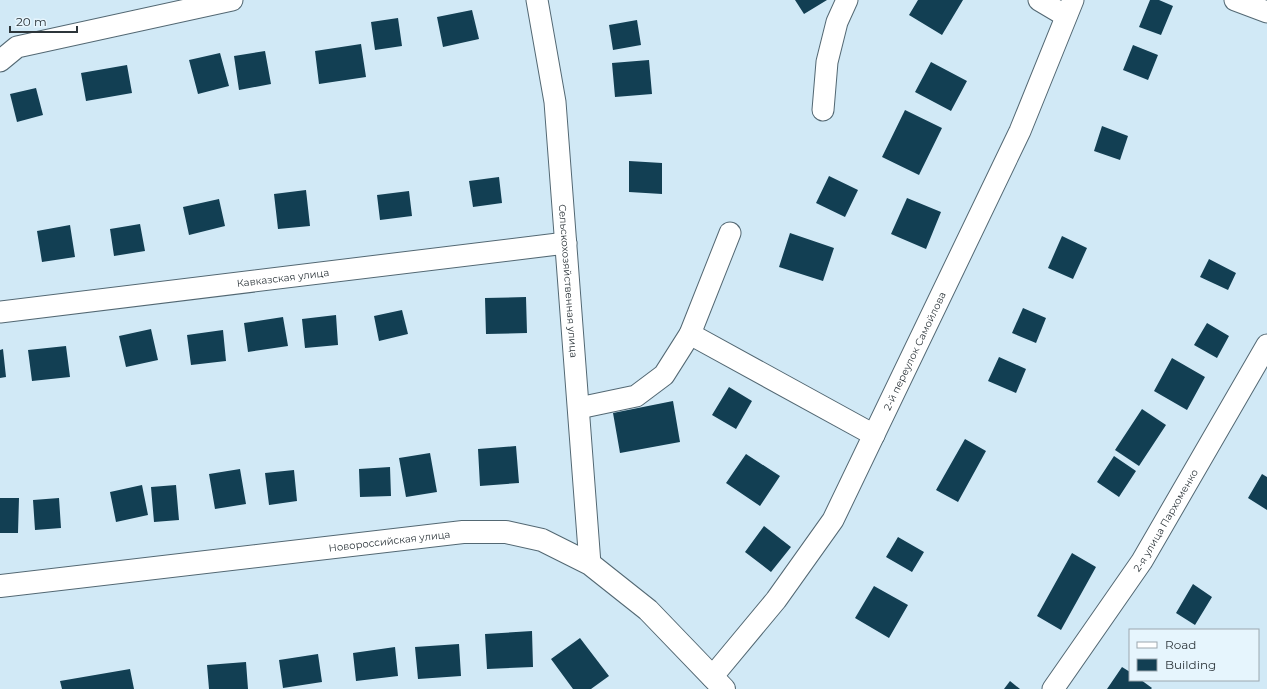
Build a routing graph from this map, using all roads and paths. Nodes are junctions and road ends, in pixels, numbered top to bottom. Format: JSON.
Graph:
{"nodes":[{"id":1,"x":232,"y":0,"type":"edge"},
{"id":2,"x":537,"y":0,"type":"edge"},
{"id":3,"x":847,"y":0,"type":"edge"},
{"id":4,"x":1039,"y":0,"type":"edge"},
{"id":5,"x":1235,"y":0,"type":"edge"},
{"id":6,"x":1069,"y":8,"type":"edge"},
{"id":7,"x":1267,"y":12,"type":"edge"},
{"id":8,"x":0,"y":60,"type":"edge"},
{"id":9,"x":823,"y":110,"type":"dead end"},
{"id":10,"x":730,"y":233,"type":"dead end"},
{"id":11,"x":566,"y":243,"type":"junction"},
{"id":12,"x":0,"y":312,"type":"edge"},
{"id":13,"x":690,"y":334,"type":"junction"},
{"id":14,"x":1267,"y":345,"type":"edge"},
{"id":15,"x":578,"y":408,"type":"junction"},
{"id":16,"x":874,"y":435,"type":"junction"},
{"id":17,"x":590,"y":564,"type":"junction"},
{"id":18,"x":0,"y":586,"type":"edge"},
{"id":19,"x":718,"y":683,"type":"edge"},
{"id":20,"x":1053,"y":689,"type":"edge"}],
"edges":[{"from":1,"to":8,"type":"street"},
{"from":2,"to":11,"type":"street","name":"Сельскохозяйственная улица"},
{"from":3,"to":9,"type":"street"},
{"from":4,"to":6,"type":"street"},
{"from":5,"to":7,"type":"street"},
{"from":6,"to":16,"type":"street","name":"2-й переулок Самойлова"},
{"from":10,"to":13,"type":"street"},
{"from":11,"to":12,"type":"street","name":"Кавказская улица"},
{"from":11,"to":15,"type":"street","name":"Сельскохозяйственная улица"},
{"from":13,"to":15,"type":"street"},
{"from":13,"to":16,"type":"street"},
{"from":14,"to":20,"type":"street","name":"2-я улица Пархоменко"},
{"from":15,"to":17,"type":"street","name":"Сельскохозяйственная улица"},
{"from":16,"to":19,"type":"street","name":"2-й переулок Самойлова"},
{"from":17,"to":18,"type":"street","name":"Новороссийская улица"},
{"from":17,"to":19,"type":"street","name":"Новороссийская улица"}]}
